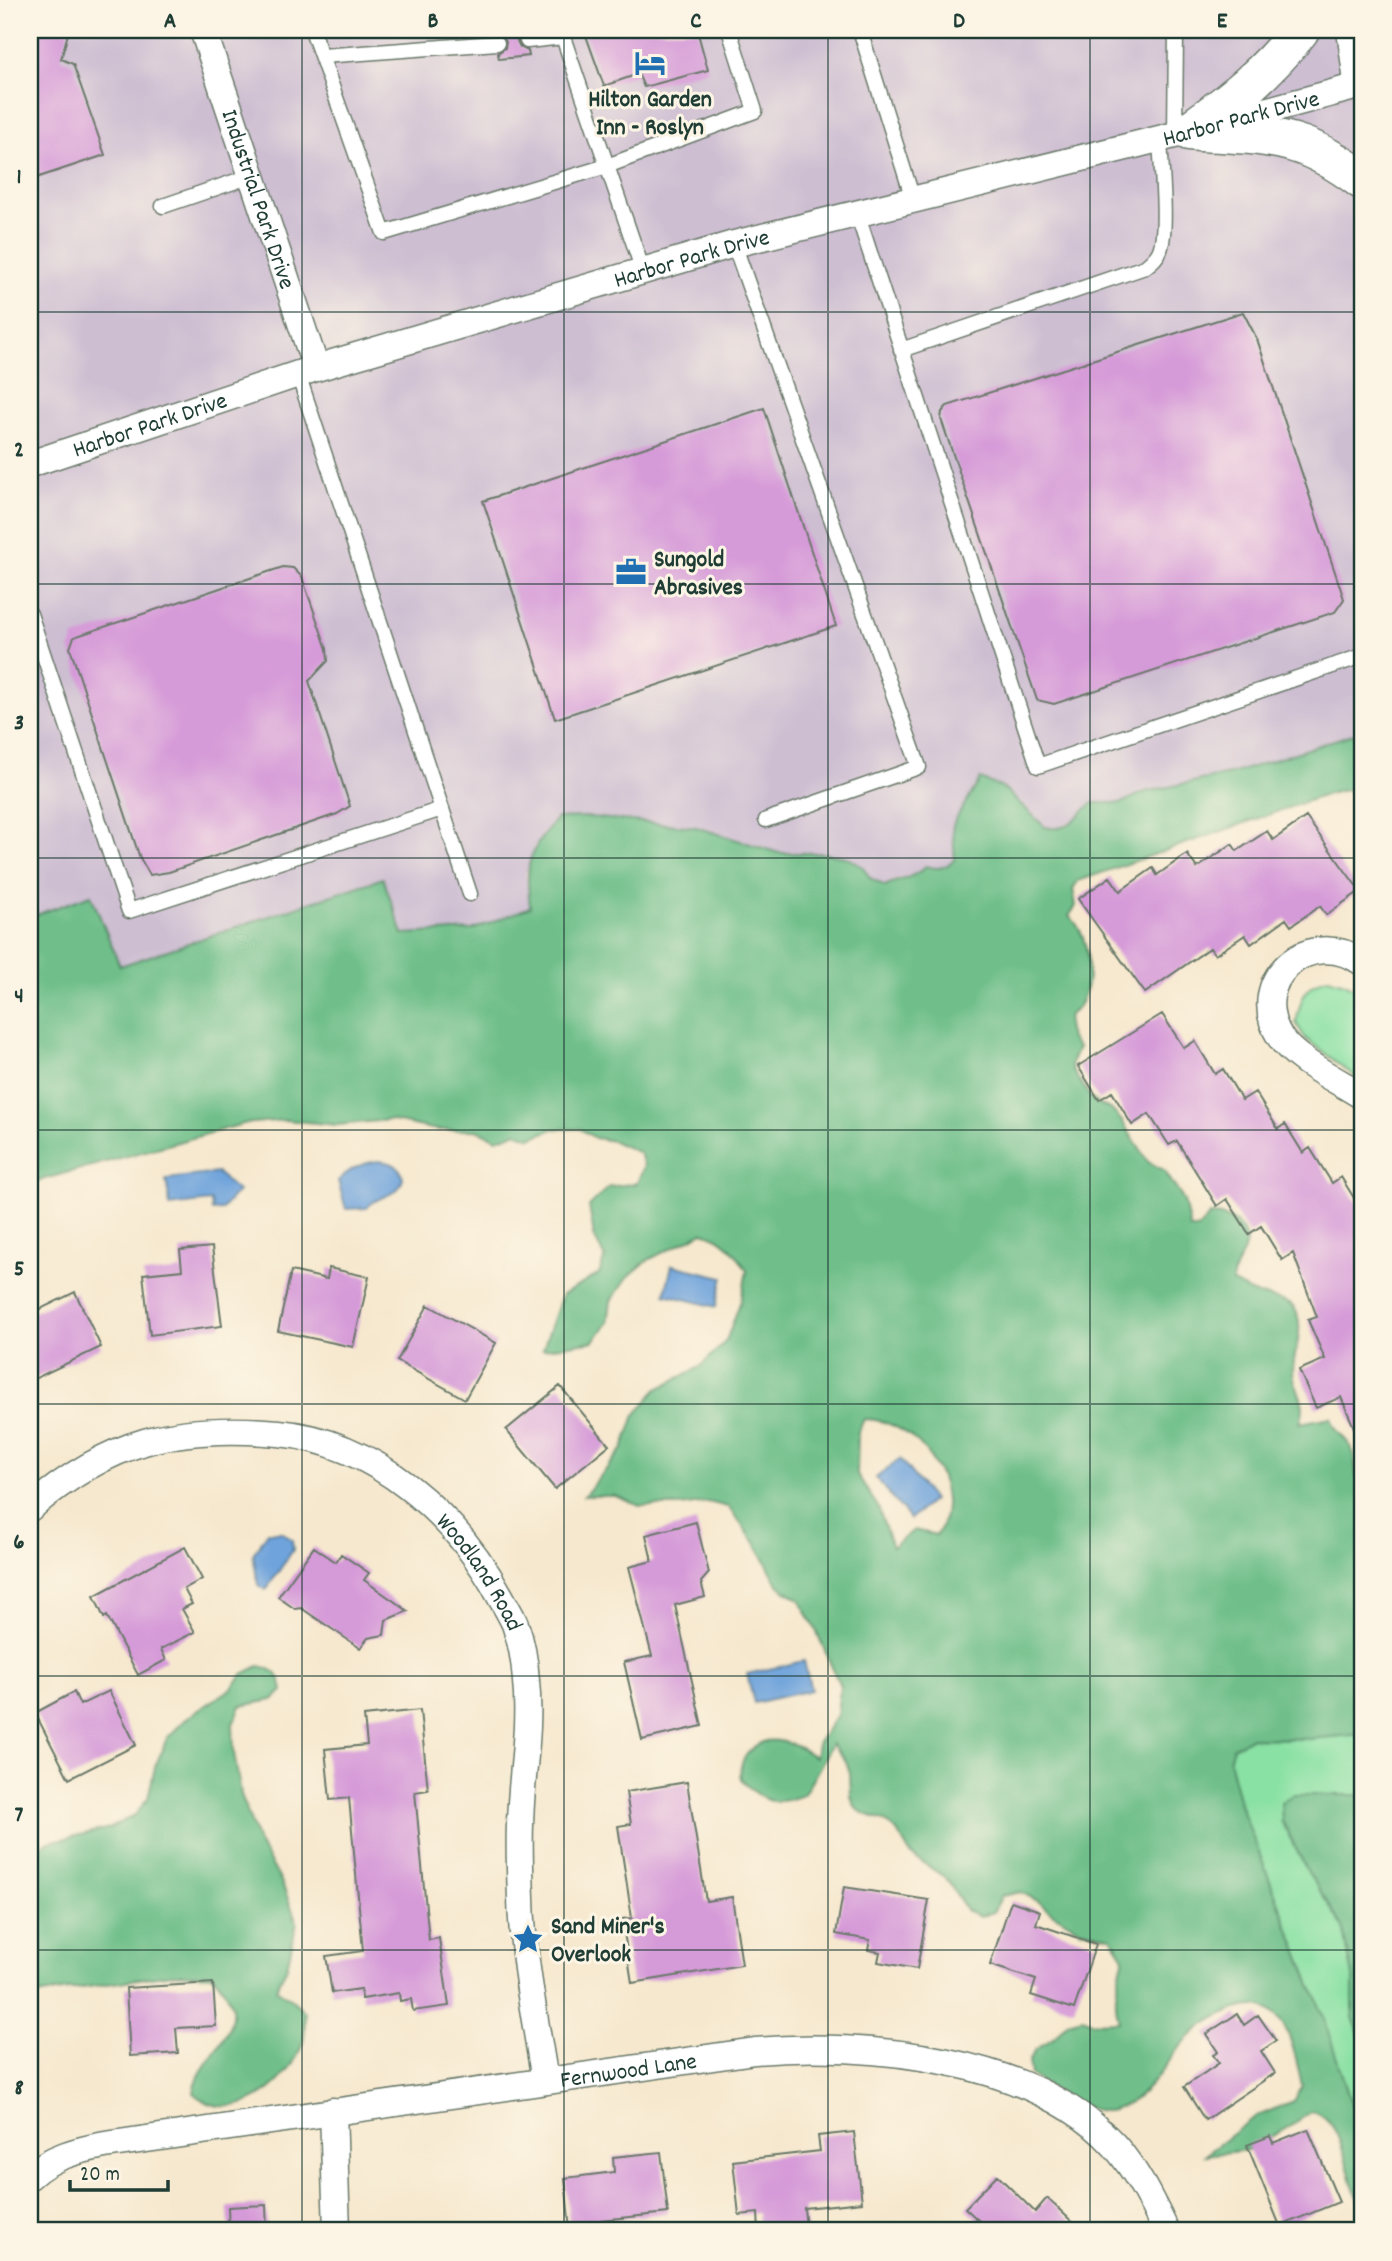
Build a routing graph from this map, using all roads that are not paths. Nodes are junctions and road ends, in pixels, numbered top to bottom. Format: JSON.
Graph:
{"nodes":[{"id":1,"x":203,"y":30,"type":"edge"},
{"id":2,"x":312,"y":30,"type":"edge"},
{"id":3,"x":729,"y":30,"type":"edge"},
{"id":4,"x":860,"y":30,"type":"edge"},
{"id":5,"x":1177,"y":30,"type":"edge"},
{"id":6,"x":1300,"y":30,"type":"edge"},
{"id":7,"x":1356,"y":30,"type":"edge"},
{"id":8,"x":527,"y":41,"type":"dead end"},
{"id":9,"x":497,"y":43,"type":"dead end"},
{"id":10,"x":322,"y":57,"type":"junction"},
{"id":11,"x":1362,"y":74,"type":"edge"},
{"id":12,"x":1362,"y":85,"type":"edge"},
{"id":13,"x":1175,"y":135,"type":"junction"},
{"id":14,"x":607,"y":166,"type":"junction"},
{"id":15,"x":251,"y":176,"type":"junction"},
{"id":16,"x":1362,"y":180,"type":"edge"},
{"id":17,"x":913,"y":199,"type":"junction"},
{"id":18,"x":163,"y":206,"type":"dead end"},
{"id":19,"x":857,"y":213,"type":"junction"},
{"id":20,"x":734,"y":244,"type":"junction"},
{"id":21,"x":643,"y":271,"type":"junction"},
{"id":22,"x":901,"y":351,"type":"junction"},
{"id":23,"x":307,"y":371,"type":"junction"},
{"id":24,"x":30,"y":464,"type":"edge"},
{"id":25,"x":30,"y":614,"type":"edge"},
{"id":26,"x":1362,"y":656,"type":"edge"},
{"id":27,"x":442,"y":809,"type":"junction"},
{"id":28,"x":766,"y":820,"type":"dead end"},
{"id":29,"x":470,"y":894,"type":"dead end"},
{"id":30,"x":1362,"y":962,"type":"edge"},
{"id":31,"x":1362,"y":1096,"type":"edge"},
{"id":32,"x":30,"y":1508,"type":"edge"},
{"id":33,"x":545,"y":2081,"type":"junction"},
{"id":34,"x":333,"y":2111,"type":"junction"},
{"id":35,"x":30,"y":2176,"type":"edge"},
{"id":36,"x":337,"y":2231,"type":"edge"},
{"id":37,"x":1166,"y":2231,"type":"edge"}],
"edges":[{"from":1,"to":15,"type":"street","name":"Industrial Park Drive"},
{"from":2,"to":10,"type":"lane"},
{"from":3,"to":14,"type":"lane"},
{"from":4,"to":17,"type":"lane"},
{"from":5,"to":13,"type":"lane"},
{"from":6,"to":13,"type":"main road"},
{"from":7,"to":11,"type":"main road"},
{"from":8,"to":14,"type":"lane"},
{"from":9,"to":10,"type":"lane"},
{"from":10,"to":14,"type":"lane"},
{"from":12,"to":13,"type":"street","name":"Harbor Park Drive"},
{"from":13,"to":16,"type":"main road"},
{"from":13,"to":17,"type":"street","name":"Harbor Park Drive"},
{"from":13,"to":22,"type":"lane"},
{"from":14,"to":21,"type":"lane"},
{"from":15,"to":18,"type":"lane"},
{"from":15,"to":23,"type":"street","name":"Industrial Park Drive"},
{"from":17,"to":19,"type":"street","name":"Harbor Park Drive"},
{"from":19,"to":20,"type":"street","name":"Harbor Park Drive"},
{"from":19,"to":22,"type":"lane"},
{"from":20,"to":21,"type":"street","name":"Harbor Park Drive"},
{"from":20,"to":28,"type":"lane"},
{"from":21,"to":23,"type":"street","name":"Harbor Park Drive"},
{"from":22,"to":26,"type":"lane"},
{"from":23,"to":24,"type":"street","name":"Harbor Park Drive"},
{"from":23,"to":27,"type":"lane"},
{"from":25,"to":27,"type":"lane"},
{"from":27,"to":29,"type":"lane"},
{"from":30,"to":31,"type":"street"},
{"from":32,"to":33,"type":"street","name":"Woodland Road"},
{"from":33,"to":34,"type":"street","name":"Fernwood Lane"},
{"from":33,"to":37,"type":"street","name":"Fernwood Lane"},
{"from":34,"to":35,"type":"street","name":"Fernwood Lane"},
{"from":34,"to":36,"type":"street"}]}
